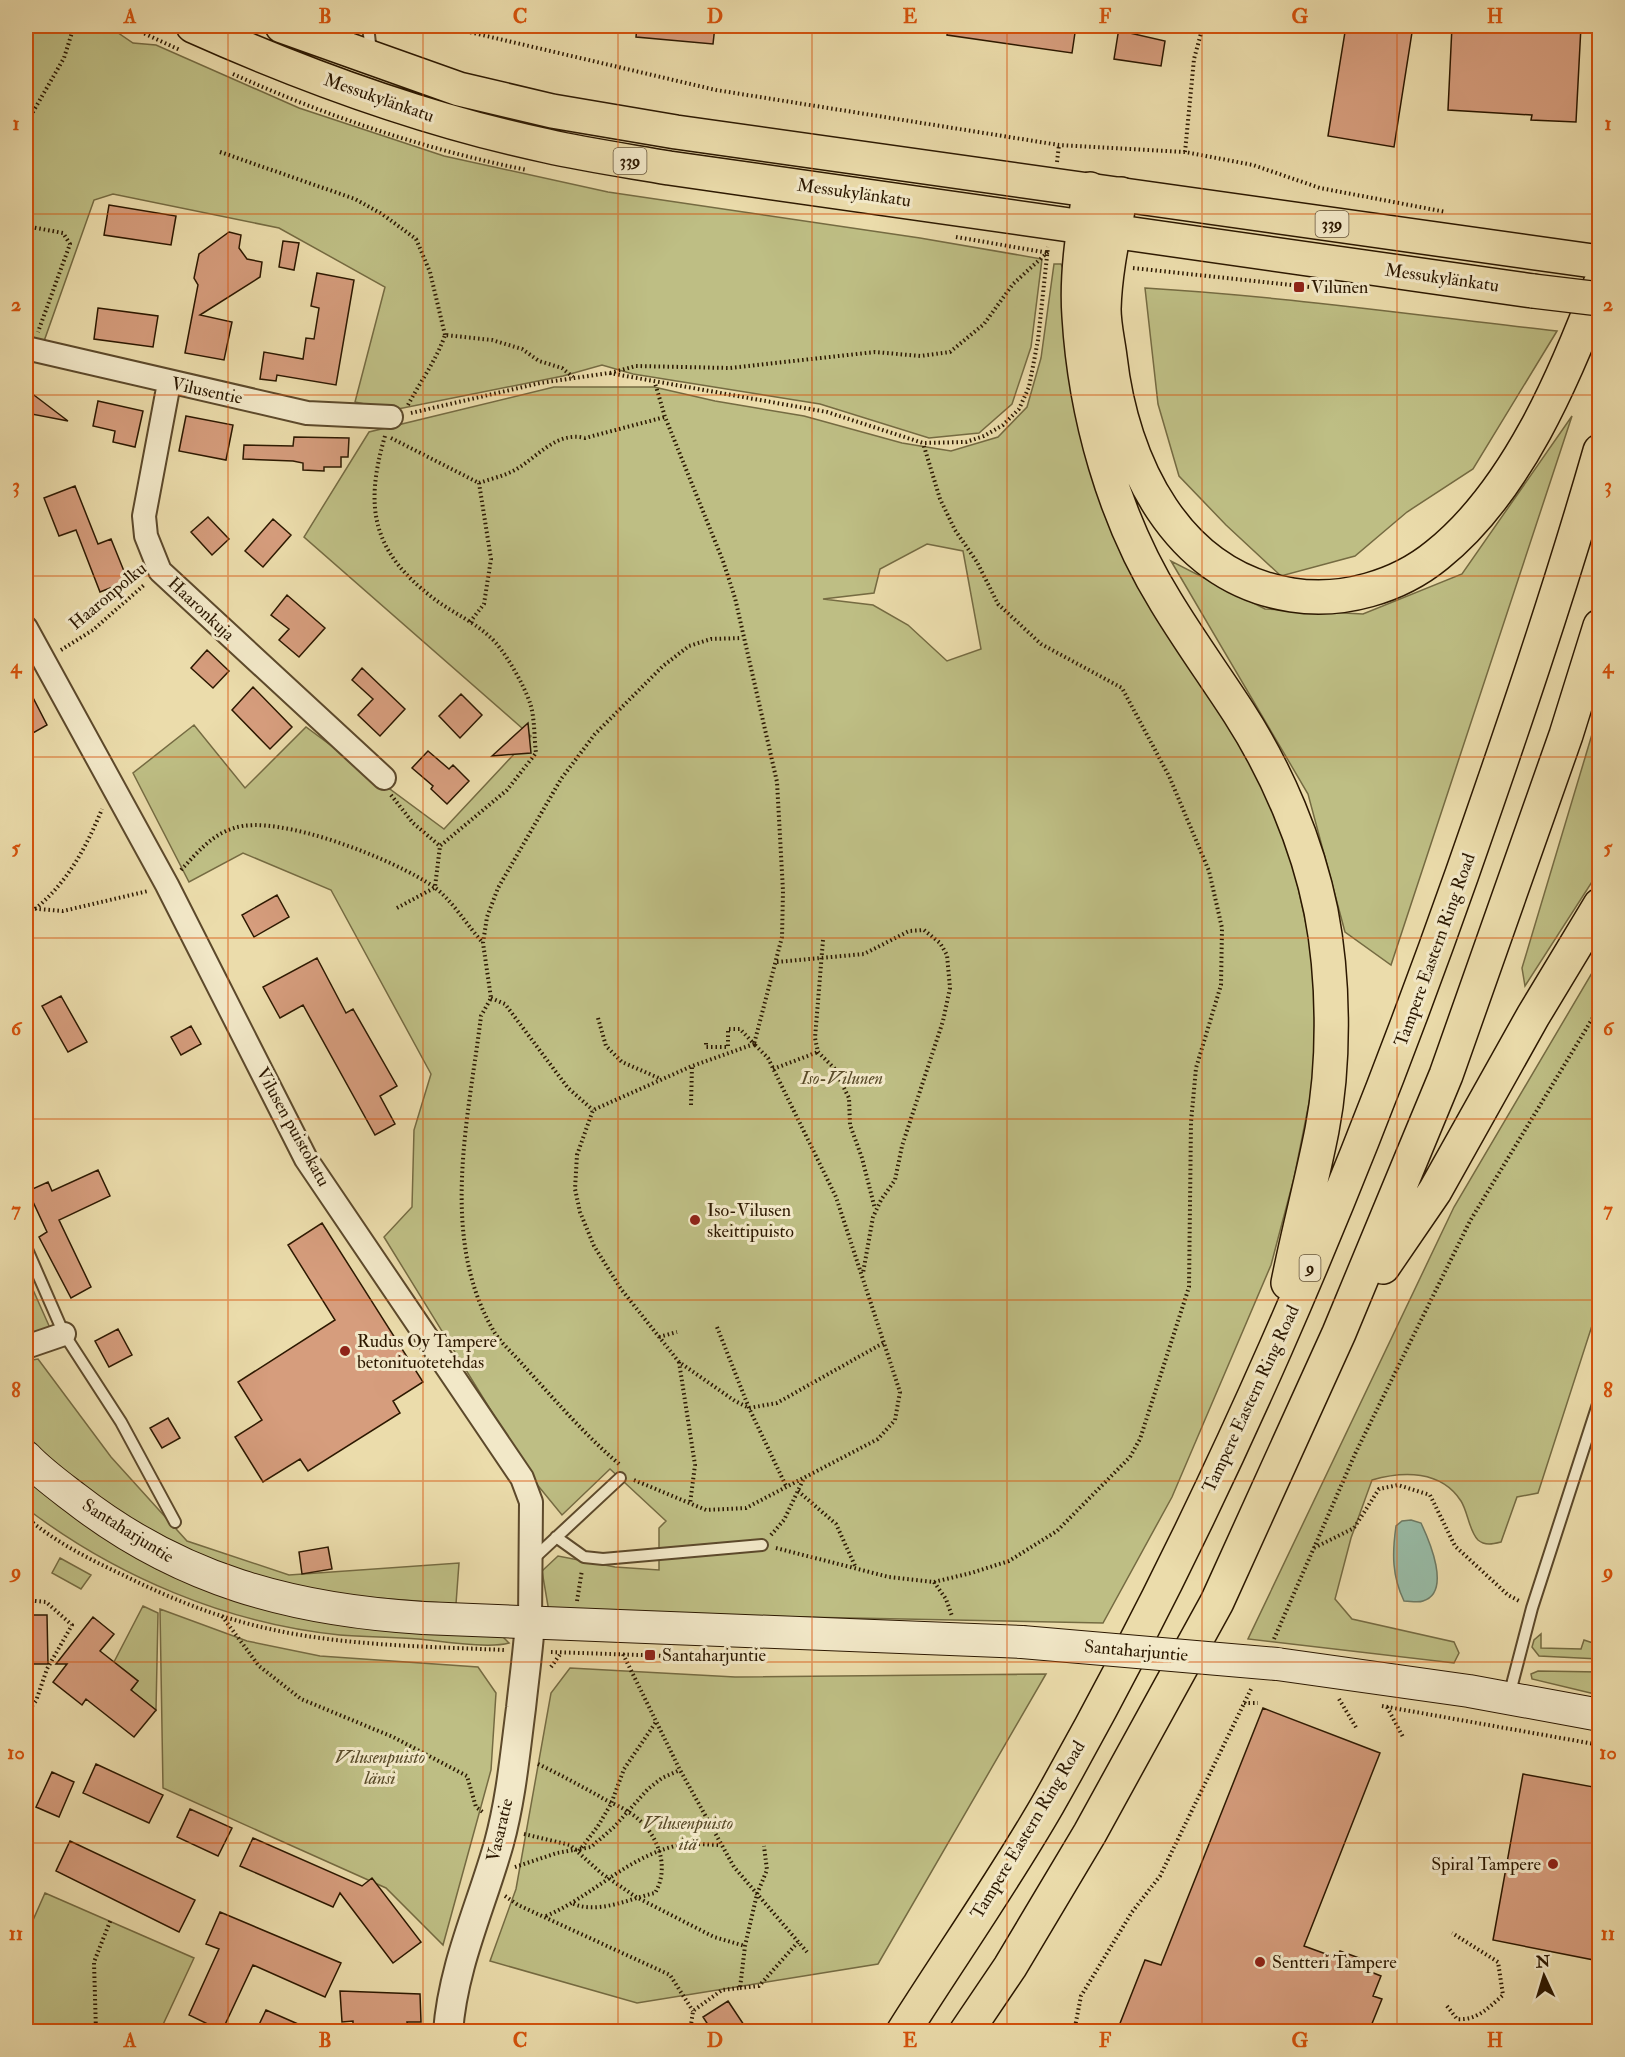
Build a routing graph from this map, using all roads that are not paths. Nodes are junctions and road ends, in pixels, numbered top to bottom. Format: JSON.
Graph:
{"nodes":[{"id":1,"x":193,"y":26,"type":"edge"},
{"id":2,"x":282,"y":26,"type":"edge"},
{"id":3,"x":368,"y":26,"type":"edge"},
{"id":4,"x":372,"y":58,"type":"junction"},
{"id":5,"x":1106,"y":192,"type":"junction"},
{"id":6,"x":1100,"y":227,"type":"junction"},
{"id":7,"x":1599,"y":262,"type":"edge"},
{"id":8,"x":1599,"y":284,"type":"edge"},
{"id":9,"x":1599,"y":299,"type":"edge"},
{"id":10,"x":29,"y":349,"type":"edge"},
{"id":11,"x":169,"y":383,"type":"junction"},
{"id":12,"x":393,"y":422,"type":"road end"},
{"id":13,"x":1599,"y":451,"type":"edge"},
{"id":14,"x":1599,"y":627,"type":"edge"},
{"id":15,"x":26,"y":628,"type":"edge"},
{"id":16,"x":34,"y":666,"type":"edge"},
{"id":17,"x":384,"y":778,"type":"road end"},
{"id":18,"x":1599,"y":905,"type":"edge"},
{"id":19,"x":26,"y":1248,"type":"edge"},
{"id":20,"x":1339,"y":1333,"type":"junction"},
{"id":21,"x":64,"y":1335,"type":"junction"},
{"id":22,"x":26,"y":1347,"type":"edge"},
{"id":23,"x":1274,"y":1355,"type":"junction"},
{"id":24,"x":1599,"y":1398,"type":"edge"},
{"id":25,"x":26,"y":1457,"type":"edge"},
{"id":26,"x":625,"y":1476,"type":"road end"},
{"id":27,"x":175,"y":1522,"type":"dead end"},
{"id":28,"x":556,"y":1537,"type":"junction"},
{"id":29,"x":762,"y":1545,"type":"road end"},
{"id":30,"x":531,"y":1560,"type":"junction"},
{"id":31,"x":530,"y":1623,"type":"junction"},
{"id":32,"x":1509,"y":1698,"type":"junction"},
{"id":33,"x":1599,"y":1715,"type":"edge"},
{"id":34,"x":448,"y":2031,"type":"edge"},
{"id":35,"x":903,"y":2031,"type":"edge"},
{"id":36,"x":966,"y":2031,"type":"edge"}],
"edges":[{"from":1,"to":6,"type":"main road","name":"Messukylänkatu","number":"339"},
{"from":2,"to":4,"type":"main road","name":"Messukylänkatu","number":"339"},
{"from":3,"to":4,"type":"lane"},
{"from":4,"to":5,"type":"main road","name":"Messukylänkatu","number":"339"},
{"from":5,"to":6,"type":"main road"},
{"from":5,"to":7,"type":"main road","name":"Messukylänkatu","number":"339"},
{"from":6,"to":8,"type":"main road"},
{"from":6,"to":9,"type":"main road","name":"Messukylänkatu","number":"339","bridge":true},
{"from":6,"to":23,"type":"main road"},
{"from":10,"to":11,"type":"street","name":"Vilusentie"},
{"from":11,"to":12,"type":"street","name":"Vilusentie"},
{"from":11,"to":17,"type":"street","name":"Haaronkuja"},
{"from":13,"to":23,"type":"main road","name":"Tampere Eastern Ring Road","number":"9"},
{"from":14,"to":20,"type":"main road"},
{"from":15,"to":16,"type":"street","name":"Vilusen puistokatu"},
{"from":16,"to":30,"type":"street","name":"Vilusen puistokatu"},
{"from":18,"to":20,"type":"main road"},
{"from":19,"to":21,"type":"lane"},
{"from":20,"to":36,"type":"main road"},
{"from":21,"to":22,"type":"street"},
{"from":21,"to":27,"type":"lane"},
{"from":23,"to":35,"type":"main road","name":"Tampere Eastern Ring Road","number":"9"},
{"from":24,"to":32,"type":"lane"},
{"from":25,"to":31,"type":"main road","name":"Santaharjuntie"},
{"from":26,"to":28,"type":"lane"},
{"from":28,"to":29,"type":"lane"},
{"from":28,"to":30,"type":"lane"},
{"from":30,"to":31,"type":"street","name":"Vilusen puistokatu"},
{"from":31,"to":32,"type":"main road","name":"Santaharjuntie","bridge":true},
{"from":31,"to":34,"type":"street","name":"Vasaratie"},
{"from":32,"to":33,"type":"main road","name":"Santaharjuntie"}]}
